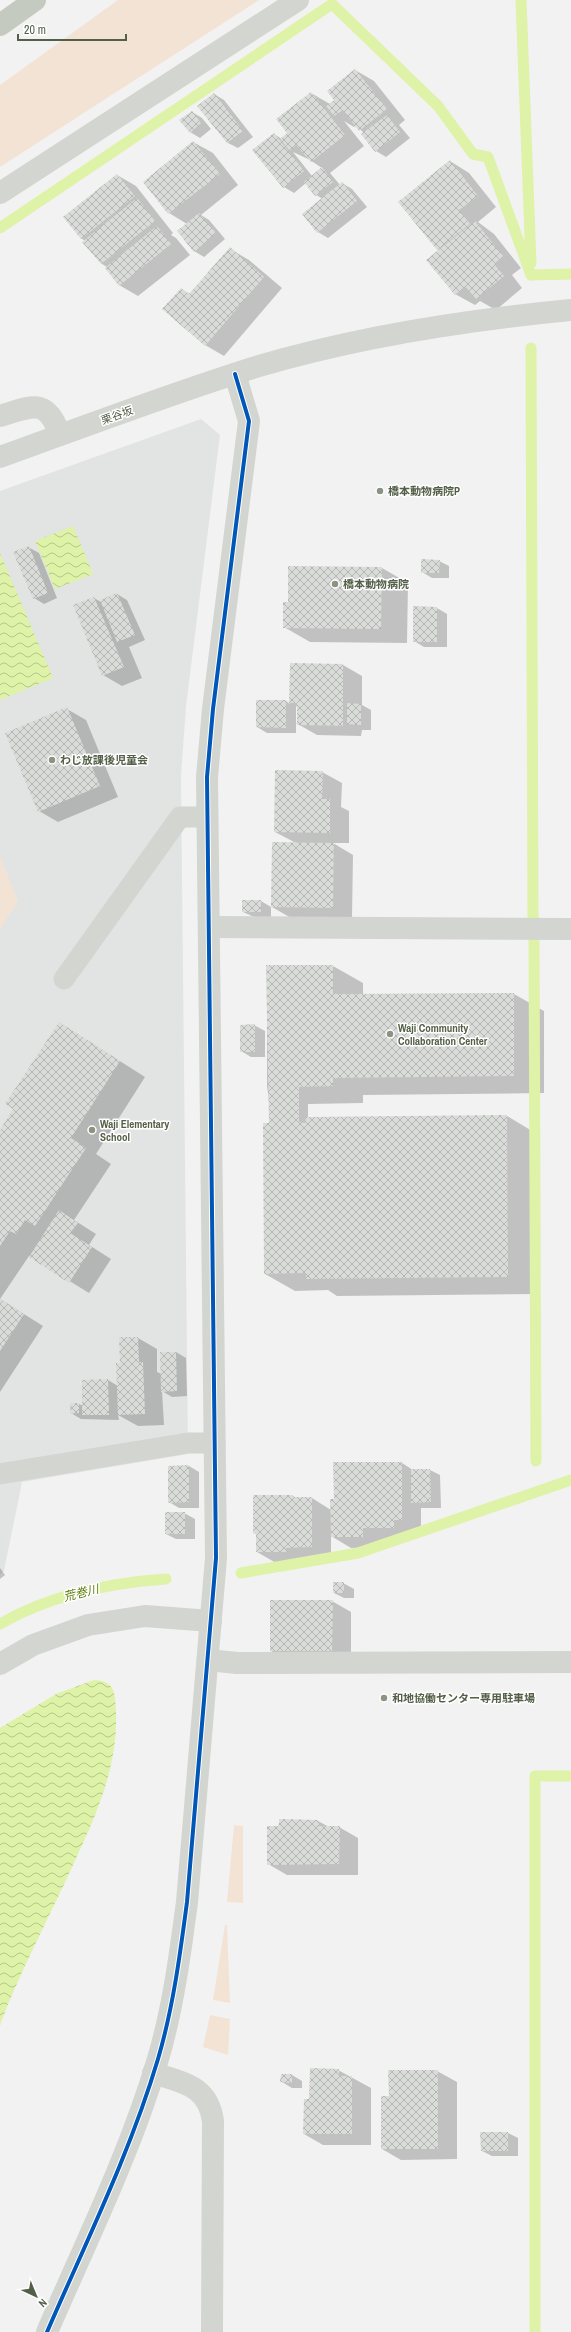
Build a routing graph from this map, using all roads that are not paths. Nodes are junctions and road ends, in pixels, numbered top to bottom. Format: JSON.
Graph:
{"nodes":[{"id":1,"x":35,"y":0,"type":"edge"},
{"id":2,"x":298,"y":0,"type":"edge"},
{"id":3,"x":0,"y":25,"type":"edge"},
{"id":4,"x":0,"y":193,"type":"edge"},
{"id":5,"x":571,"y":310,"type":"edge"},
{"id":6,"x":235,"y":374,"type":"junction"},
{"id":7,"x":0,"y":416,"type":"edge"},
{"id":8,"x":60,"y":435,"type":"junction"},
{"id":9,"x":0,"y":457,"type":"edge"},
{"id":10,"x":207,"y":816,"type":"junction"},
{"id":11,"x":208,"y":927,"type":"junction"},
{"id":12,"x":571,"y":929,"type":"edge"},
{"id":13,"x":64,"y":979,"type":"dead end"},
{"id":14,"x":215,"y":1443,"type":"junction"},
{"id":15,"x":0,"y":1474,"type":"edge"},
{"id":16,"x":211,"y":1622,"type":"junction"},
{"id":17,"x":208,"y":1660,"type":"junction"},
{"id":18,"x":571,"y":1662,"type":"edge"},
{"id":19,"x":0,"y":1664,"type":"edge"},
{"id":20,"x":153,"y":2073,"type":"junction"},
{"id":21,"x":47,"y":2332,"type":"edge"},
{"id":22,"x":212,"y":2332,"type":"edge"}],
"edges":[{"from":1,"to":3,"type":"highway"},
{"from":2,"to":4,"type":"street"},
{"from":5,"to":6,"type":"street","name":"栗谷坂"},
{"from":6,"to":8,"type":"street","name":"栗谷坂"},
{"from":6,"to":10,"type":"street"},
{"from":7,"to":8,"type":"street"},
{"from":8,"to":9,"type":"street","name":"栗谷坂"},
{"from":10,"to":11,"type":"street"},
{"from":10,"to":13,"type":"lane"},
{"from":11,"to":12,"type":"street"},
{"from":11,"to":14,"type":"street"},
{"from":14,"to":15,"type":"lane"},
{"from":14,"to":16,"type":"street"},
{"from":16,"to":17,"type":"street"},
{"from":16,"to":19,"type":"street"},
{"from":17,"to":18,"type":"street"},
{"from":17,"to":20,"type":"street"},
{"from":20,"to":21,"type":"street"},
{"from":20,"to":22,"type":"street"}]}
